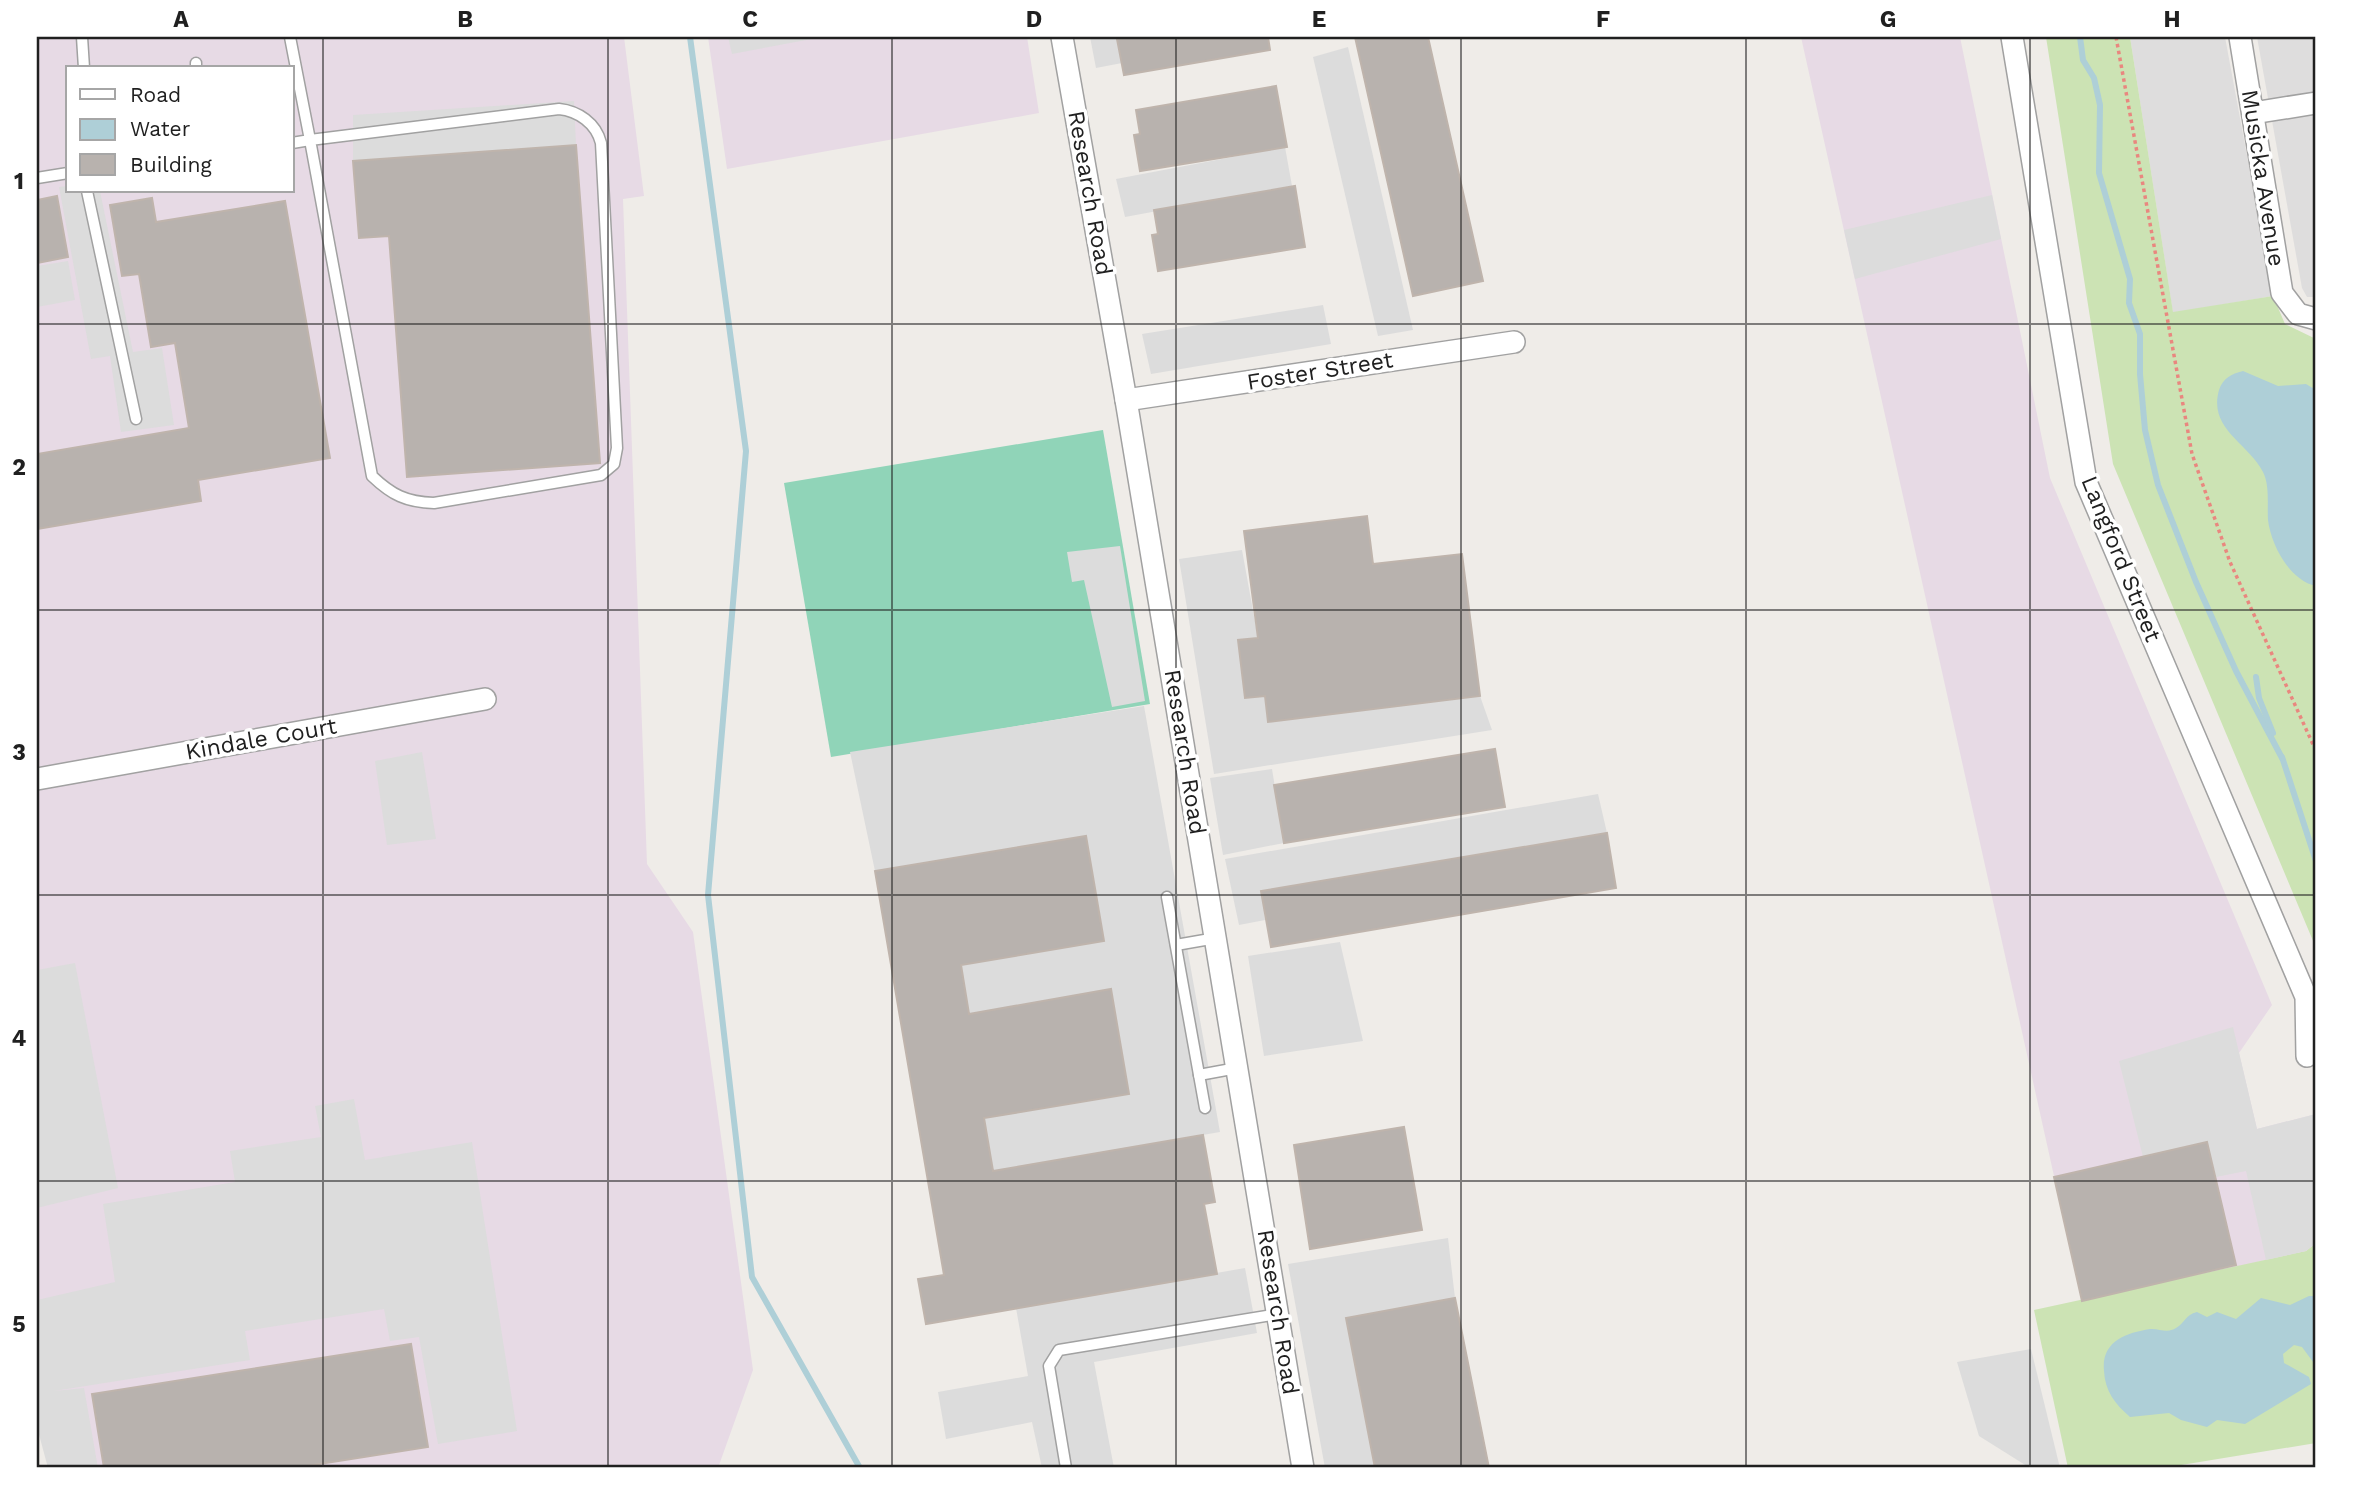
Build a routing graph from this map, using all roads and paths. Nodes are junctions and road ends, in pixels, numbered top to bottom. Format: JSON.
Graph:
{"nodes":[{"id":1,"x":82,"y":37,"type":"edge"},
{"id":2,"x":290,"y":37,"type":"edge"},
{"id":3,"x":1062,"y":37,"type":"edge"},
{"id":4,"x":2012,"y":37,"type":"edge"},
{"id":5,"x":2116,"y":37,"type":"edge"},
{"id":6,"x":2240,"y":37,"type":"edge"},
{"id":7,"x":84,"y":66,"type":"edge"},
{"id":8,"x":2316,"y":103,"type":"edge"},
{"id":9,"x":2253,"y":113,"type":"junction"},
{"id":10,"x":310,"y":140,"type":"junction"},
{"id":11,"x":294,"y":143,"type":"edge"},
{"id":12,"x":66,"y":173,"type":"edge"},
{"id":13,"x":37,"y":178,"type":"edge"},
{"id":14,"x":87,"y":192,"type":"edge"},
{"id":15,"x":2307,"y":316,"type":"edge"},
{"id":16,"x":1514,"y":342,"type":"dead end"},
{"id":17,"x":1126,"y":400,"type":"junction"},
{"id":18,"x":135,"y":419,"type":"dead end"},
{"id":19,"x":485,"y":699,"type":"dead end"},
{"id":20,"x":2316,"y":751,"type":"edge"},
{"id":21,"x":37,"y":779,"type":"edge"},
{"id":22,"x":1167,"y":897,"type":"dead end"},
{"id":23,"x":1216,"y":938,"type":"junction"},
{"id":24,"x":1176,"y":945,"type":"junction"},
{"id":25,"x":2308,"y":1056,"type":"dead end"},
{"id":26,"x":1237,"y":1068,"type":"junction"},
{"id":27,"x":1199,"y":1075,"type":"junction"},
{"id":28,"x":1205,"y":1108,"type":"dead end"},
{"id":29,"x":1278,"y":1314,"type":"junction"},
{"id":30,"x":1066,"y":1468,"type":"edge"},
{"id":31,"x":1303,"y":1468,"type":"edge"}],
"edges":[{"from":1,"to":7,"type":"lane"},
{"from":2,"to":10,"type":"lane"},
{"from":3,"to":17,"type":"street","name":"Research Road"},
{"from":4,"to":25,"type":"street","name":"Langford Street"},
{"from":5,"to":20,"type":"path"},
{"from":6,"to":9,"type":"street","name":"Musicka Avenue"},
{"from":8,"to":9,"type":"street"},
{"from":9,"to":15,"type":"street","name":"Musicka Avenue"},
{"from":10,"to":10,"type":"lane"},
{"from":10,"to":11,"type":"lane"},
{"from":12,"to":13,"type":"lane"},
{"from":14,"to":18,"type":"lane"},
{"from":16,"to":17,"type":"street","name":"Foster Street"},
{"from":17,"to":23,"type":"street","name":"Research Road"},
{"from":19,"to":21,"type":"street","name":"Kindale Court"},
{"from":22,"to":24,"type":"lane"},
{"from":23,"to":24,"type":"lane"},
{"from":23,"to":26,"type":"street","name":"Research Road"},
{"from":24,"to":27,"type":"lane"},
{"from":26,"to":27,"type":"lane"},
{"from":26,"to":29,"type":"street","name":"Research Road"},
{"from":27,"to":28,"type":"lane"},
{"from":29,"to":30,"type":"lane"},
{"from":29,"to":31,"type":"street","name":"Research Road"}]}
